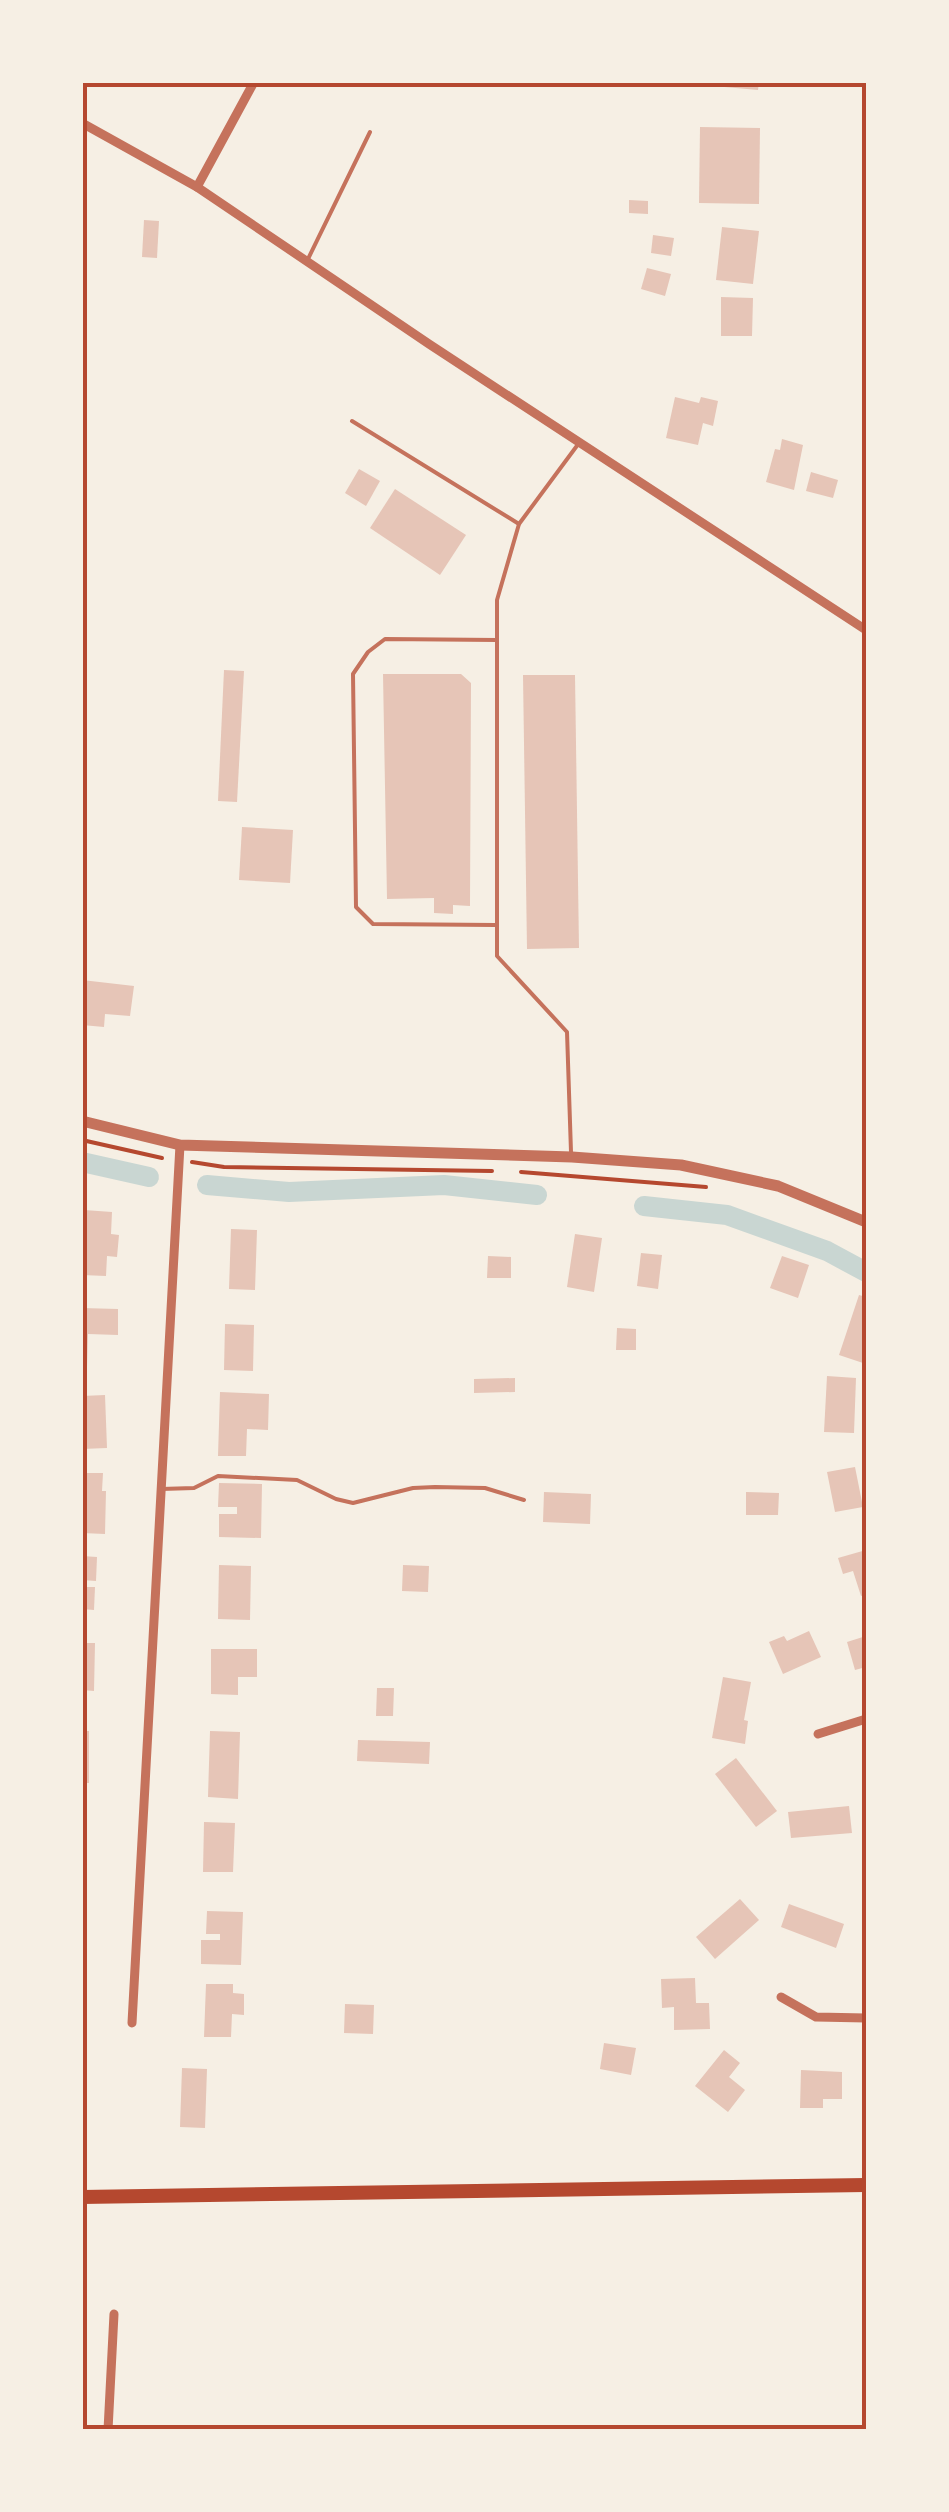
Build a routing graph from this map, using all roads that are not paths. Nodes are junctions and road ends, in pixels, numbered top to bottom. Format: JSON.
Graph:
{"nodes":[{"id":1,"x":254,"y":82,"type":"edge"},
{"id":2,"x":82,"y":123,"type":"edge"},
{"id":3,"x":370,"y":132,"type":"dead end"},
{"id":4,"x":197,"y":186,"type":"junction"},
{"id":5,"x":307,"y":261,"type":"junction"},
{"id":6,"x":352,"y":420,"type":"dead end"},
{"id":7,"x":580,"y":442,"type":"junction"},
{"id":8,"x":519,"y":524,"type":"junction"},
{"id":9,"x":866,"y":630,"type":"edge"},
{"id":10,"x":497,"y":640,"type":"junction"},
{"id":11,"x":497,"y":925,"type":"junction"},
{"id":12,"x":82,"y":1122,"type":"edge"},
{"id":13,"x":180,"y":1146,"type":"junction"},
{"id":14,"x":572,"y":1157,"type":"junction"},
{"id":15,"x":866,"y":1222,"type":"edge"},
{"id":16,"x":161,"y":1489,"type":"junction"},
{"id":17,"x":524,"y":1500,"type":"dead end"},
{"id":18,"x":866,"y":1719,"type":"edge"},
{"id":19,"x":818,"y":1734,"type":"dead end"},
{"id":20,"x":782,"y":1997,"type":"dead end"},
{"id":21,"x":866,"y":2018,"type":"edge"},
{"id":22,"x":132,"y":2023,"type":"dead end"},
{"id":23,"x":866,"y":2185,"type":"edge"},
{"id":24,"x":82,"y":2197,"type":"edge"},
{"id":25,"x":114,"y":2314,"type":"dead end"},
{"id":26,"x":108,"y":2430,"type":"edge"}],
"edges":[{"from":1,"to":4,"type":"street"},
{"from":2,"to":4,"type":"street"},
{"from":3,"to":5,"type":"lane"},
{"from":4,"to":5,"type":"street"},
{"from":5,"to":7,"type":"street"},
{"from":6,"to":8,"type":"lane"},
{"from":7,"to":8,"type":"lane"},
{"from":7,"to":9,"type":"street"},
{"from":8,"to":10,"type":"lane"},
{"from":10,"to":11,"type":"lane"},
{"from":10,"to":11,"type":"lane"},
{"from":11,"to":14,"type":"lane"},
{"from":12,"to":13,"type":"street"},
{"from":13,"to":14,"type":"street"},
{"from":13,"to":16,"type":"street"},
{"from":14,"to":15,"type":"street"},
{"from":16,"to":17,"type":"lane"},
{"from":16,"to":22,"type":"street"},
{"from":18,"to":19,"type":"street"},
{"from":20,"to":21,"type":"street"},
{"from":23,"to":24,"type":"main road"},
{"from":25,"to":26,"type":"street"}]}
